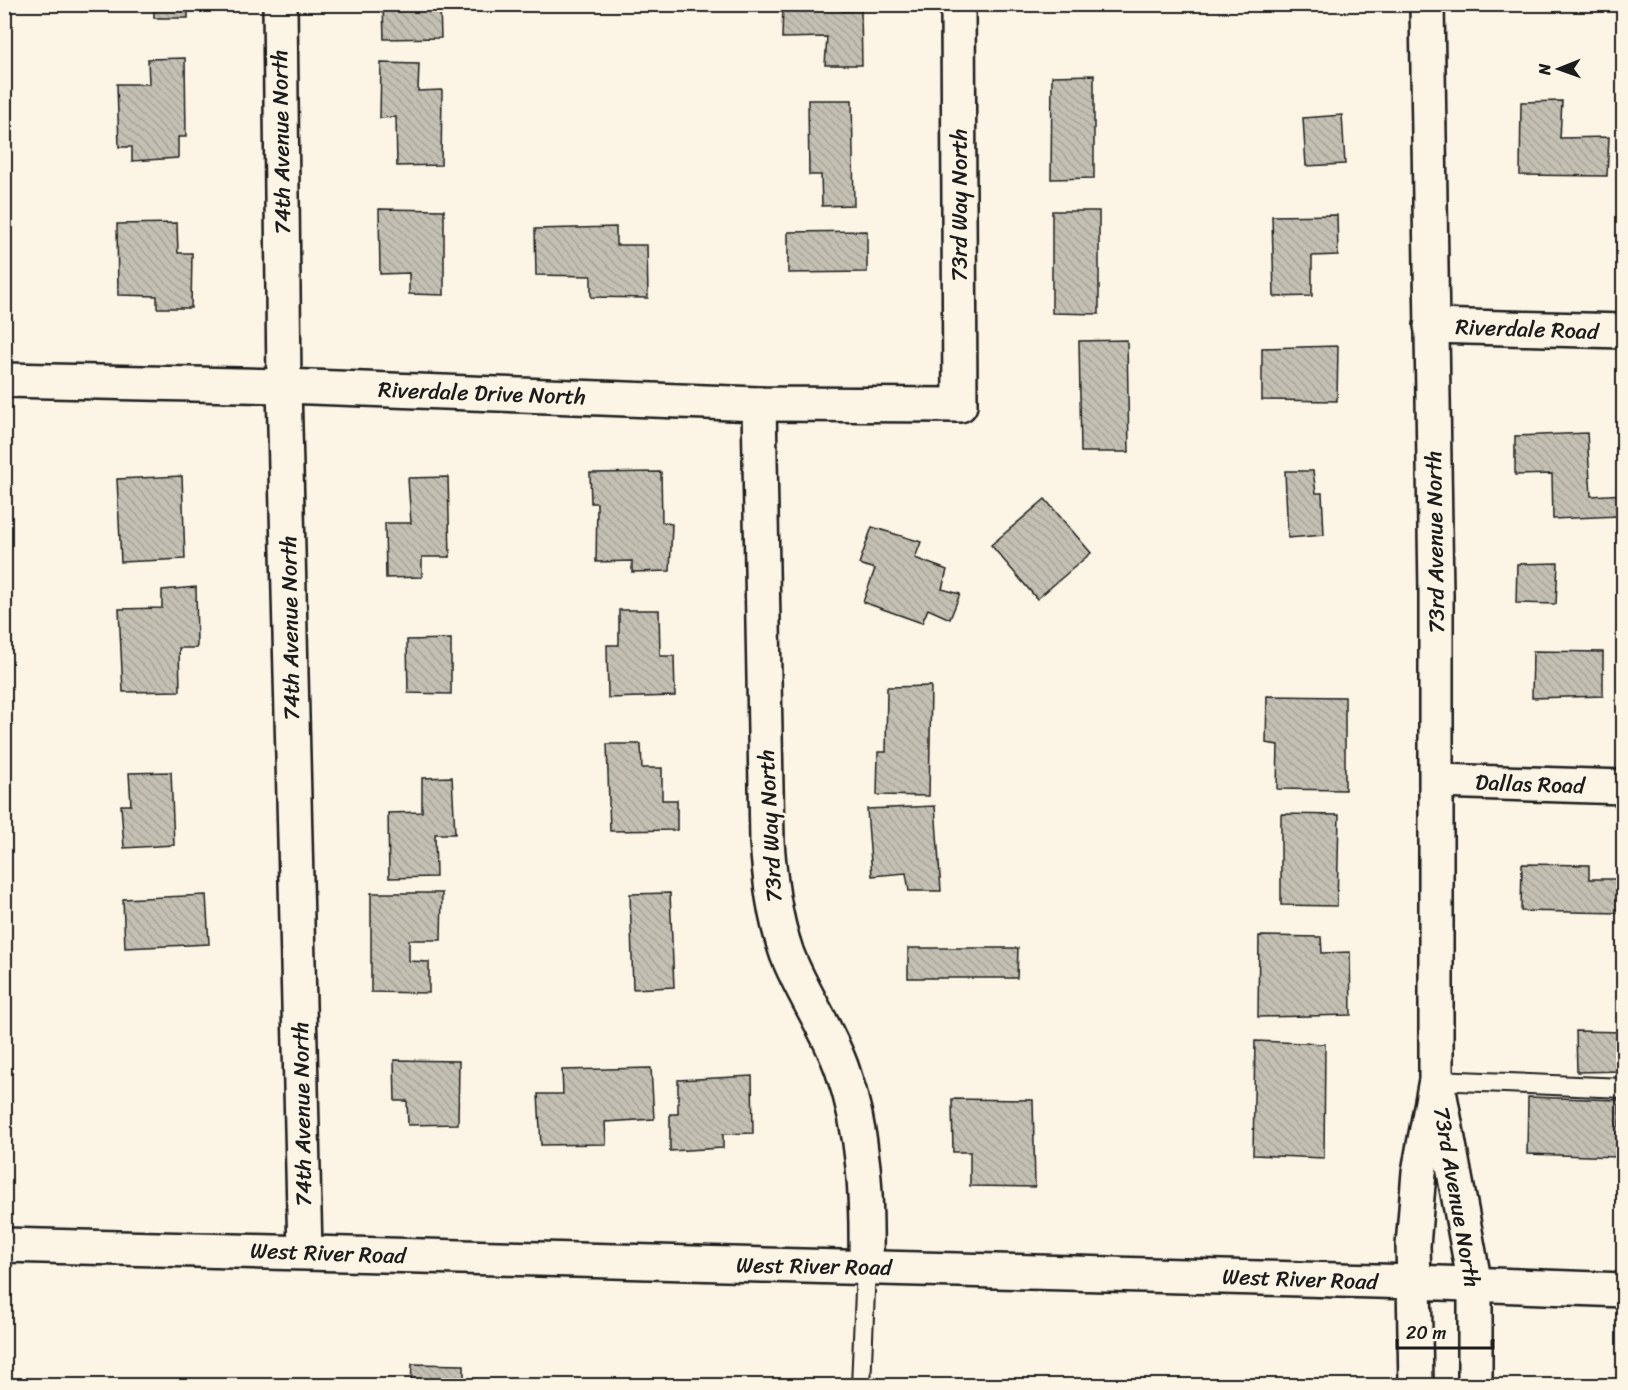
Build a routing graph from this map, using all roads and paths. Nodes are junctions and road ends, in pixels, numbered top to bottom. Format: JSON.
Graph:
{"nodes":[{"id":1,"x":280,"y":4,"type":"edge"},
{"id":2,"x":958,"y":4,"type":"edge"},
{"id":3,"x":1427,"y":4,"type":"edge"},
{"id":4,"x":1431,"y":326,"type":"junction"},
{"id":5,"x":1623,"y":332,"type":"edge"},
{"id":6,"x":4,"y":380,"type":"edge"},
{"id":7,"x":284,"y":386,"type":"junction"},
{"id":8,"x":759,"y":404,"type":"junction"},
{"id":9,"x":960,"y":405,"type":"joint"},
{"id":10,"x":1437,"y":781,"type":"junction"},
{"id":11,"x":1623,"y":787,"type":"edge"},
{"id":12,"x":1436,"y":1080,"type":"junction"},
{"id":13,"x":1623,"y":1089,"type":"edge"},
{"id":14,"x":4,"y":1245,"type":"edge"},
{"id":15,"x":305,"y":1252,"type":"junction"},
{"id":16,"x":866,"y":1267,"type":"junction"},
{"id":17,"x":1414,"y":1282,"type":"junction"},
{"id":18,"x":1475,"y":1285,"type":"junction"},
{"id":19,"x":1623,"y":1290,"type":"edge"},
{"id":20,"x":861,"y":1386,"type":"edge"},
{"id":21,"x":1416,"y":1386,"type":"edge"},
{"id":22,"x":1475,"y":1386,"type":"edge"}],
"edges":[{"from":1,"to":7,"type":"street","name":"74th Avenue North"},
{"from":2,"to":9,"type":"street","name":"73rd Way North"},
{"from":3,"to":4,"type":"street","name":"73rd Avenue North"},
{"from":4,"to":5,"type":"street","name":"Riverdale Road"},
{"from":4,"to":10,"type":"street","name":"73rd Avenue North"},
{"from":6,"to":7,"type":"street","name":"Riverdale Drive North"},
{"from":7,"to":8,"type":"street","name":"Riverdale Drive North"},
{"from":7,"to":15,"type":"street","name":"74th Avenue North"},
{"from":8,"to":9,"type":"street","name":"Riverdale Drive North"},
{"from":8,"to":16,"type":"street","name":"73rd Way North"},
{"from":10,"to":11,"type":"street","name":"Dallas Road"},
{"from":10,"to":12,"type":"street","name":"73rd Avenue North"},
{"from":12,"to":13,"type":"lane"},
{"from":12,"to":17,"type":"street","name":"73rd Avenue North"},
{"from":12,"to":18,"type":"street","name":"73rd Avenue North"},
{"from":14,"to":15,"type":"street","name":"West River Road"},
{"from":15,"to":16,"type":"street","name":"West River Road"},
{"from":16,"to":17,"type":"street","name":"West River Road"},
{"from":16,"to":20,"type":"lane"},
{"from":17,"to":18,"type":"street","name":"West River Road"},
{"from":17,"to":21,"type":"street","name":"73rd Avenue North"},
{"from":18,"to":19,"type":"street","name":"West River Road"},
{"from":18,"to":22,"type":"street","name":"73rd Avenue North"}]}
